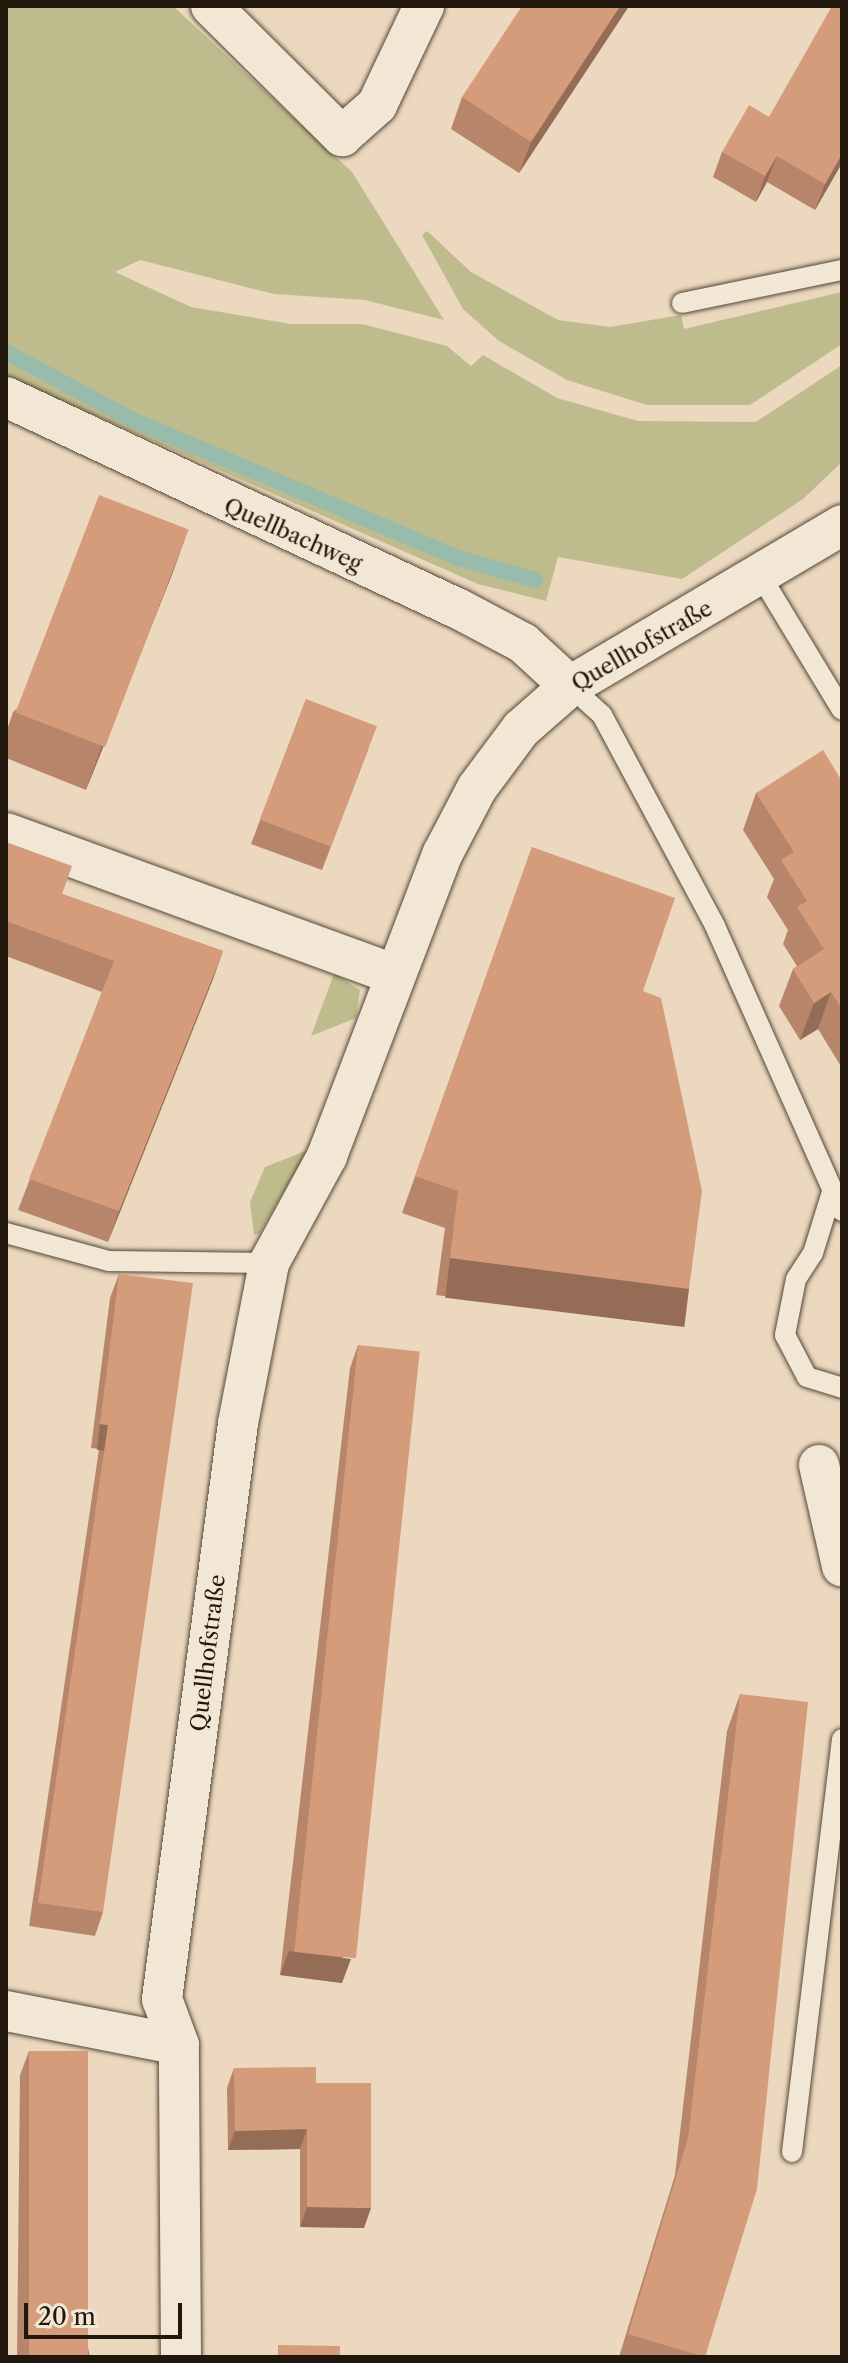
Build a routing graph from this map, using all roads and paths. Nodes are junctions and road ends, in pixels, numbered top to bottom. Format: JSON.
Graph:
{"nodes":[{"id":1,"x":211,"y":6,"type":"edge"},
{"id":2,"x":424,"y":6,"type":"edge"},
{"id":3,"x":842,"y":270,"type":"edge"},
{"id":4,"x":682,"y":303,"type":"dead end"},
{"id":5,"x":6,"y":397,"type":"edge"},
{"id":6,"x":842,"y":525,"type":"edge"},
{"id":7,"x":762,"y":578,"type":"junction"},
{"id":8,"x":570,"y":686,"type":"junction"},
{"id":9,"x":842,"y":710,"type":"edge"},
{"id":10,"x":6,"y":833,"type":"edge"},
{"id":11,"x":394,"y":974,"type":"junction"},
{"id":12,"x":832,"y":1192,"type":"junction"},
{"id":13,"x":842,"y":1211,"type":"edge"},
{"id":14,"x":6,"y":1233,"type":"edge"},
{"id":15,"x":269,"y":1263,"type":"junction"},
{"id":16,"x":842,"y":1388,"type":"edge"},
{"id":17,"x":819,"y":1465,"type":"dead end"},
{"id":18,"x":842,"y":1566,"type":"edge"},
{"id":19,"x":842,"y":1739,"type":"edge"},
{"id":20,"x":6,"y":2011,"type":"edge"},
{"id":21,"x":179,"y":2045,"type":"junction"},
{"id":22,"x":792,"y":2152,"type":"dead end"},
{"id":23,"x":181,"y":2357,"type":"edge"}],
"edges":[{"from":1,"to":2,"type":"street"},
{"from":3,"to":4,"type":"lane"},
{"from":5,"to":8,"type":"street","name":"Quellbachweg"},
{"from":6,"to":7,"type":"street","name":"Quellhofstraße"},
{"from":7,"to":8,"type":"street","name":"Quellhofstraße"},
{"from":7,"to":9,"type":"lane"},
{"from":8,"to":11,"type":"street","name":"Quellhofstraße"},
{"from":8,"to":12,"type":"lane"},
{"from":10,"to":11,"type":"street"},
{"from":11,"to":15,"type":"street","name":"Quellhofstraße"},
{"from":12,"to":13,"type":"lane"},
{"from":12,"to":16,"type":"lane"},
{"from":14,"to":15,"type":"lane"},
{"from":15,"to":21,"type":"street","name":"Quellhofstraße"},
{"from":17,"to":18,"type":"street"},
{"from":19,"to":22,"type":"lane"},
{"from":20,"to":21,"type":"street"},
{"from":21,"to":23,"type":"street","name":"Quellhofstraße"}]}
